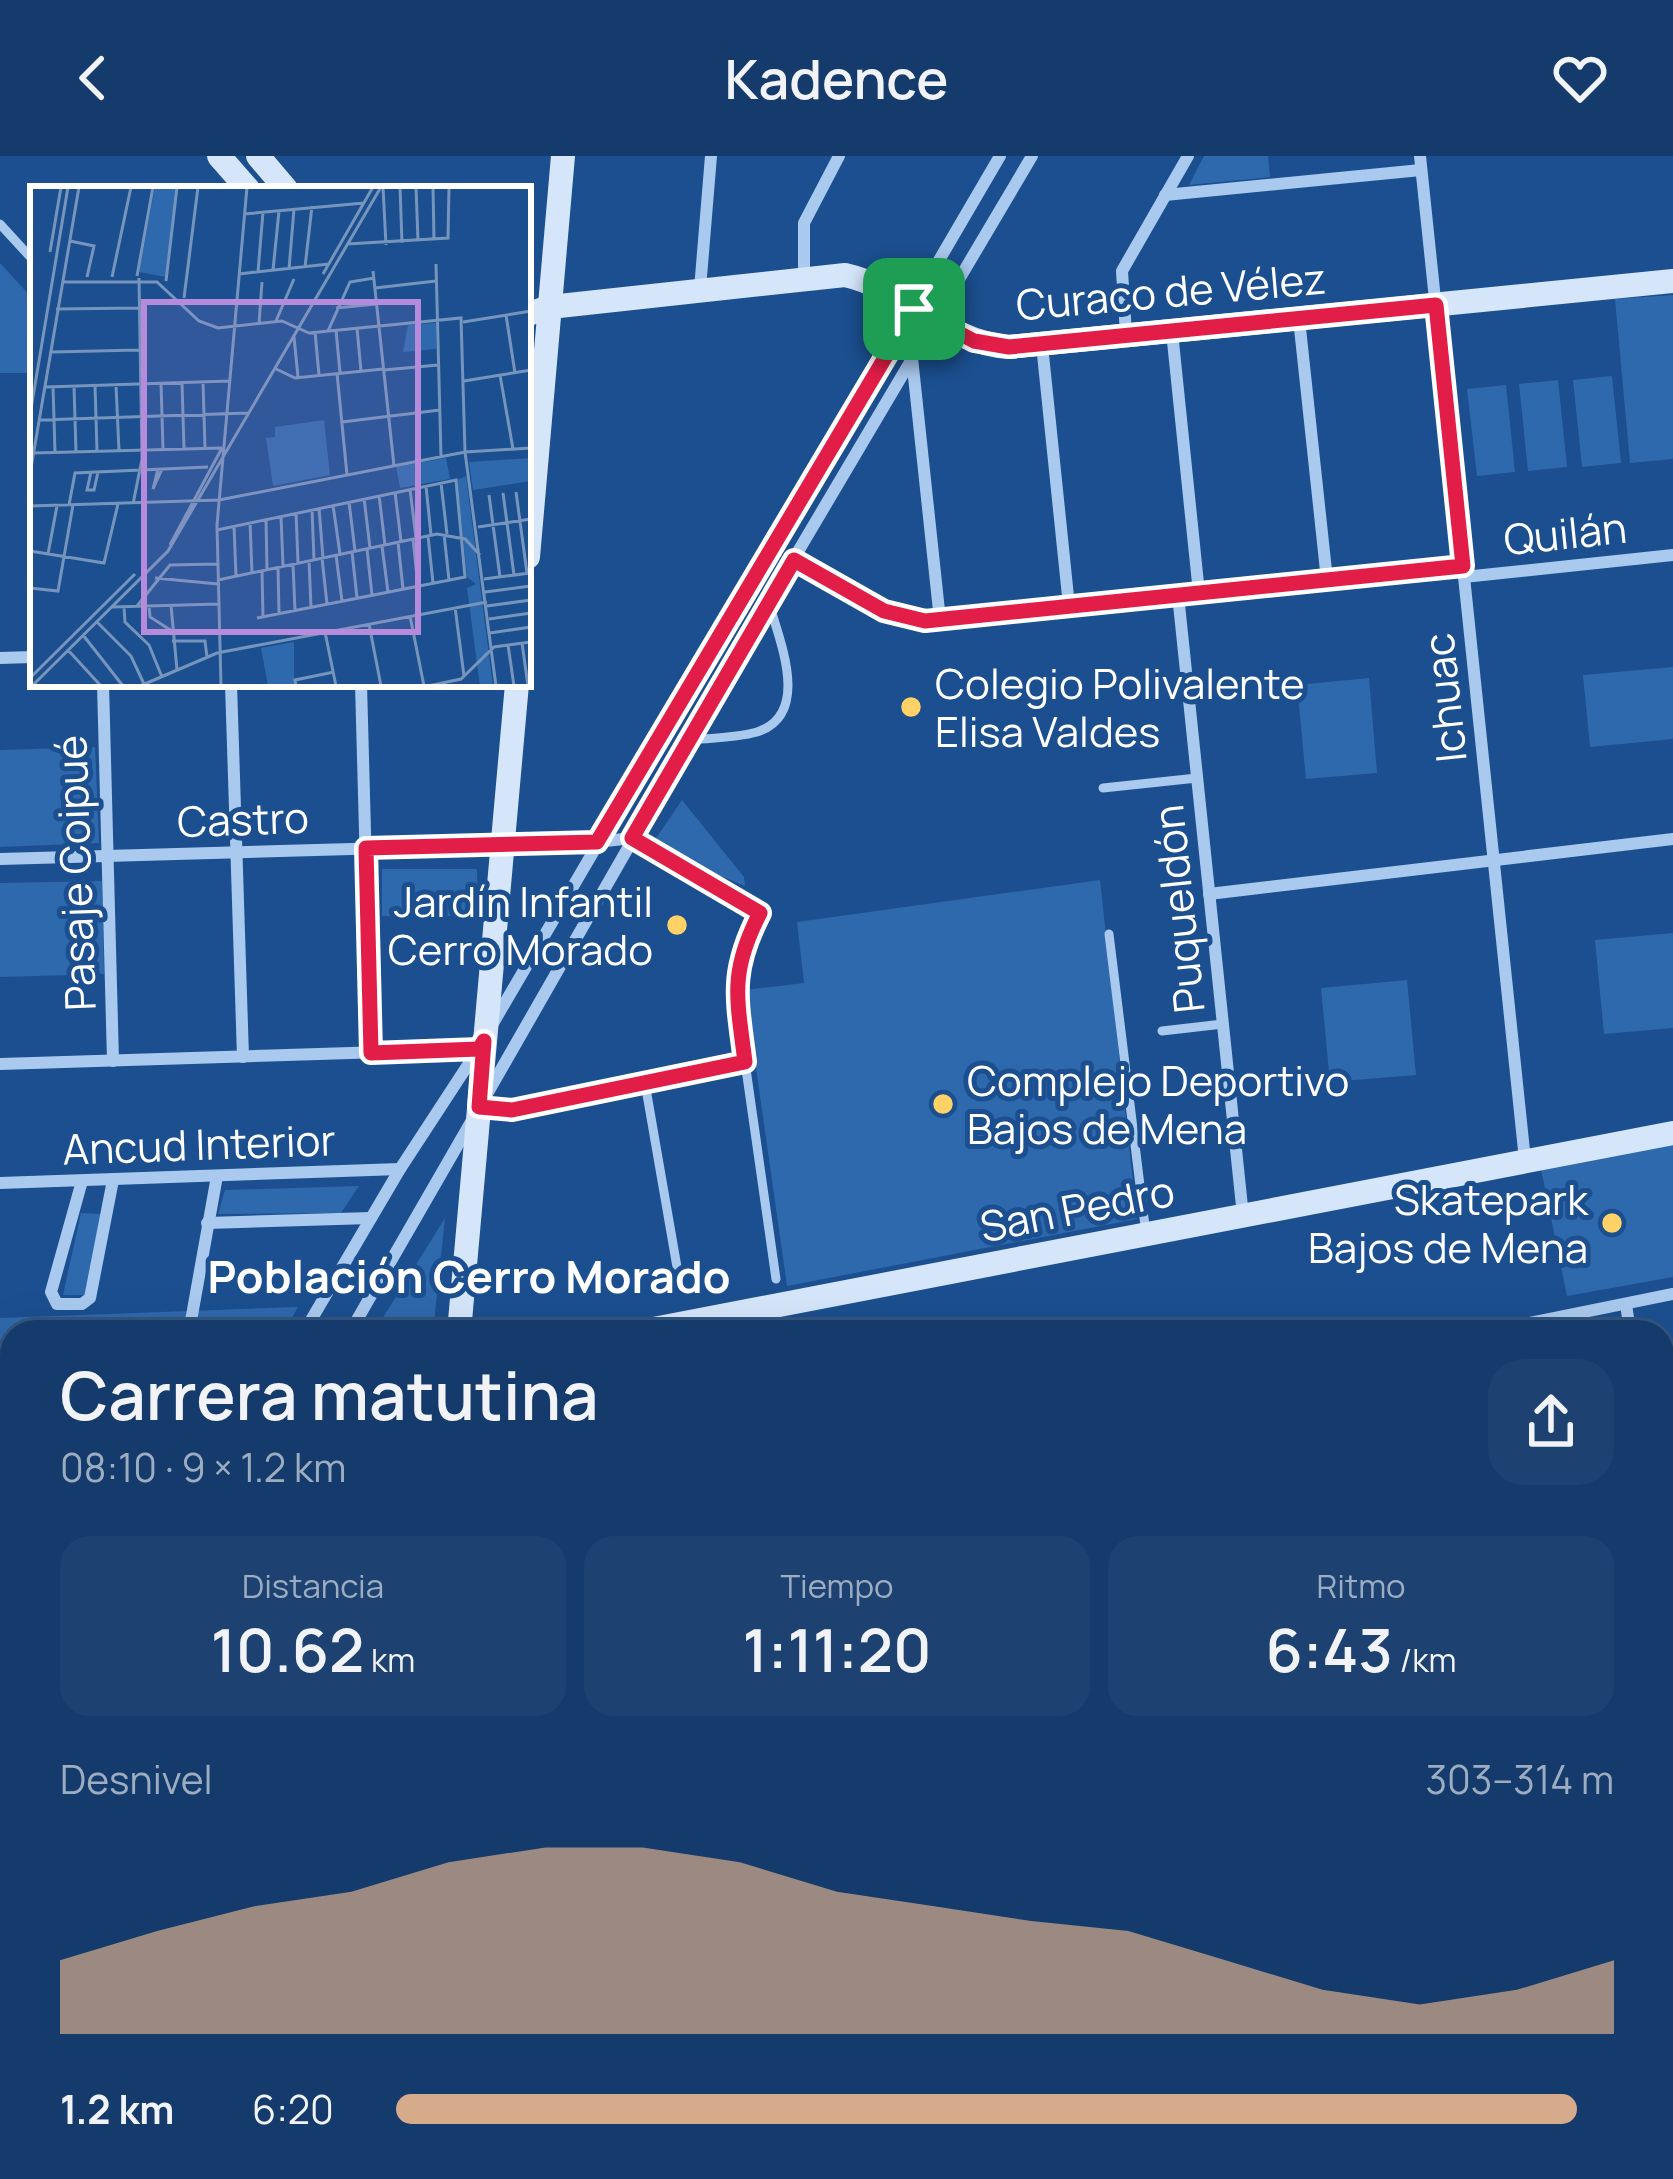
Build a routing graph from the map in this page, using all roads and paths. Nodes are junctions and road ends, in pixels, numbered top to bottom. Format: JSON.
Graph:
{"nodes":[{"id":1,"x":219,"y":156,"type":"edge"},
{"id":2,"x":258,"y":156,"type":"edge"},
{"id":3,"x":563,"y":156,"type":"edge"},
{"id":4,"x":711,"y":156,"type":"edge"},
{"id":5,"x":838,"y":156,"type":"edge"},
{"id":6,"x":1000,"y":156,"type":"edge"},
{"id":7,"x":1032,"y":156,"type":"edge"},
{"id":8,"x":1188,"y":156,"type":"edge"},
{"id":9,"x":1421,"y":163,"type":"edge"},
{"id":10,"x":245,"y":186,"type":"edge"},
{"id":11,"x":283,"y":186,"type":"edge"},
{"id":12,"x":1165,"y":195,"type":"junction"},
{"id":13,"x":0,"y":224,"type":"edge"},
{"id":14,"x":30,"y":257,"type":"edge"},
{"id":15,"x":804,"y":278,"type":"junction"},
{"id":16,"x":1673,"y":281,"type":"edge"},
{"id":17,"x":700,"y":291,"type":"junction"},
{"id":18,"x":535,"y":305,"type":"edge"},
{"id":19,"x":1436,"y":305,"type":"junction"},
{"id":20,"x":923,"y":315,"type":"junction"},
{"id":21,"x":1299,"y":319,"type":"junction"},
{"id":22,"x":1172,"y":331,"type":"junction"},
{"id":23,"x":1126,"y":335,"type":"junction"},
{"id":24,"x":1042,"y":344,"type":"junction"},
{"id":25,"x":912,"y":356,"type":"junction"},
{"id":26,"x":531,"y":449,"type":"edge"},
{"id":27,"x":1673,"y":555,"type":"edge"},
{"id":28,"x":794,"y":560,"type":"junction"},
{"id":29,"x":1463,"y":571,"type":"junction"},
{"id":30,"x":1327,"y":580,"type":"junction"},
{"id":31,"x":1199,"y":593,"type":"junction"},
{"id":32,"x":1178,"y":595,"type":"junction"},
{"id":33,"x":769,"y":602,"type":"junction"},
{"id":34,"x":1069,"y":606,"type":"junction"},
{"id":35,"x":940,"y":620,"type":"junction"},
{"id":36,"x":30,"y":657,"type":"edge"},
{"id":37,"x":0,"y":658,"type":"edge"},
{"id":38,"x":103,"y":687,"type":"edge"},
{"id":39,"x":231,"y":687,"type":"edge"},
{"id":40,"x":361,"y":687,"type":"edge"},
{"id":41,"x":517,"y":687,"type":"edge"},
{"id":42,"x":689,"y":740,"type":"junction"},
{"id":43,"x":1197,"y":778,"type":"junction"},
{"id":44,"x":1103,"y":788,"type":"dead end"},
{"id":45,"x":632,"y":838,"type":"junction"},
{"id":46,"x":1673,"y":838,"type":"edge"},
{"id":47,"x":597,"y":842,"type":"junction"},
{"id":48,"x":502,"y":845,"type":"junction"},
{"id":49,"x":366,"y":848,"type":"junction"},
{"id":50,"x":236,"y":852,"type":"junction"},
{"id":51,"x":108,"y":856,"type":"junction"},
{"id":52,"x":0,"y":859,"type":"edge"},
{"id":53,"x":1494,"y":862,"type":"junction"},
{"id":54,"x":1209,"y":894,"type":"junction"},
{"id":55,"x":1109,"y":934,"type":"dead end"},
{"id":56,"x":1223,"y":1024,"type":"junction"},
{"id":57,"x":1162,"y":1031,"type":"dead end"},
{"id":58,"x":481,"y":1045,"type":"junction"},
{"id":59,"x":371,"y":1053,"type":"junction"},
{"id":60,"x":243,"y":1057,"type":"junction"},
{"id":61,"x":113,"y":1060,"type":"junction"},
{"id":62,"x":745,"y":1062,"type":"junction"},
{"id":63,"x":0,"y":1064,"type":"edge"},
{"id":64,"x":645,"y":1083,"type":"junction"},
{"id":65,"x":479,"y":1107,"type":"junction"},
{"id":66,"x":1673,"y":1133,"type":"edge"},
{"id":67,"x":1525,"y":1162,"type":"junction"},
{"id":68,"x":400,"y":1169,"type":"junction"},
{"id":69,"x":217,"y":1176,"type":"junction"},
{"id":70,"x":82,"y":1180,"type":"junction"},
{"id":71,"x":112,"y":1180,"type":"junction"},
{"id":72,"x":0,"y":1184,"type":"edge"},
{"id":73,"x":1243,"y":1216,"type":"junction"},
{"id":74,"x":371,"y":1218,"type":"junction"},
{"id":75,"x":207,"y":1223,"type":"junction"},
{"id":76,"x":1146,"y":1234,"type":"junction"},
{"id":77,"x":776,"y":1279,"type":"dead end"},
{"id":78,"x":681,"y":1290,"type":"dead end"},
{"id":79,"x":1673,"y":1294,"type":"edge"},
{"id":80,"x":1626,"y":1304,"type":"junction"},
{"id":81,"x":192,"y":1320,"type":"edge"},
{"id":82,"x":311,"y":1320,"type":"edge"},
{"id":83,"x":357,"y":1320,"type":"edge"},
{"id":84,"x":460,"y":1320,"type":"edge"},
{"id":85,"x":700,"y":1320,"type":"edge"},
{"id":86,"x":1561,"y":1320,"type":"edge"},
{"id":87,"x":1628,"y":1320,"type":"edge"}],
"edges":[{"from":1,"to":10,"type":"street"},
{"from":2,"to":11,"type":"street"},
{"from":3,"to":18,"type":"street"},
{"from":4,"to":17,"type":"street"},
{"from":5,"to":15,"type":"street"},
{"from":6,"to":20,"type":"street"},
{"from":7,"to":20,"type":"street"},
{"from":8,"to":12,"type":"street"},
{"from":9,"to":12,"type":"street"},
{"from":9,"to":19,"type":"street","name":"Ichuac"},
{"from":12,"to":23,"type":"street"},
{"from":13,"to":14,"type":"lane"},
{"from":15,"to":17,"type":"street","name":"Curaco de Vélez"},
{"from":15,"to":20,"type":"street","name":"Curaco de Vélez"},
{"from":16,"to":19,"type":"street","name":"Curaco de Vélez"},
{"from":17,"to":18,"type":"street","name":"Curaco de Vélez"},
{"from":18,"to":26,"type":"street"},
{"from":19,"to":21,"type":"street","name":"Curaco de Vélez"},
{"from":19,"to":29,"type":"street","name":"Ichuac"},
{"from":20,"to":24,"type":"street","name":"Curaco de Vélez"},
{"from":20,"to":25,"type":"street"},
{"from":20,"to":47,"type":"street"},
{"from":21,"to":22,"type":"street","name":"Curaco de Vélez"},
{"from":21,"to":30,"type":"street"},
{"from":22,"to":23,"type":"street","name":"Curaco de Vélez"},
{"from":22,"to":31,"type":"street"},
{"from":23,"to":24,"type":"street","name":"Curaco de Vélez"},
{"from":24,"to":34,"type":"street"},
{"from":25,"to":28,"type":"street"},
{"from":25,"to":35,"type":"street"},
{"from":27,"to":29,"type":"street","name":"Quilán"},
{"from":28,"to":33,"type":"street"},
{"from":28,"to":35,"type":"street","name":"Quilán"},
{"from":29,"to":30,"type":"street","name":"Quilán"},
{"from":29,"to":53,"type":"street","name":"Ichuac"},
{"from":30,"to":31,"type":"street","name":"Quilán"},
{"from":31,"to":32,"type":"street","name":"Quilán"},
{"from":32,"to":34,"type":"street","name":"Quilán"},
{"from":32,"to":43,"type":"street","name":"Puqueldón"},
{"from":33,"to":42,"type":"street"},
{"from":33,"to":42,"type":"lane"},
{"from":34,"to":35,"type":"street","name":"Quilán"},
{"from":36,"to":37,"type":"street"},
{"from":38,"to":51,"type":"street","name":"Pasaje Coipué"},
{"from":39,"to":50,"type":"street"},
{"from":40,"to":49,"type":"street"},
{"from":41,"to":48,"type":"street"},
{"from":42,"to":45,"type":"street"},
{"from":43,"to":44,"type":"lane"},
{"from":43,"to":54,"type":"street","name":"Puqueldón"},
{"from":45,"to":47,"type":"street","name":"Castro"},
{"from":45,"to":62,"type":"lane"},
{"from":45,"to":65,"type":"street"},
{"from":46,"to":53,"type":"street"},
{"from":47,"to":48,"type":"street","name":"Castro"},
{"from":47,"to":58,"type":"street"},
{"from":48,"to":49,"type":"street","name":"Castro"},
{"from":48,"to":58,"type":"street"},
{"from":49,"to":50,"type":"street","name":"Castro"},
{"from":49,"to":59,"type":"street"},
{"from":50,"to":51,"type":"street","name":"Castro"},
{"from":50,"to":60,"type":"street"},
{"from":51,"to":52,"type":"street","name":"Castro"},
{"from":51,"to":61,"type":"street","name":"Pasaje Coipué"},
{"from":53,"to":54,"type":"street"},
{"from":53,"to":67,"type":"street","name":"Ichuac"},
{"from":54,"to":56,"type":"street","name":"Puqueldón"},
{"from":55,"to":76,"type":"lane"},
{"from":56,"to":57,"type":"lane"},
{"from":56,"to":73,"type":"street","name":"Puqueldón"},
{"from":58,"to":59,"type":"street"},
{"from":58,"to":65,"type":"street"},
{"from":58,"to":68,"type":"street"},
{"from":59,"to":60,"type":"street"},
{"from":60,"to":61,"type":"street"},
{"from":61,"to":63,"type":"street"},
{"from":62,"to":64,"type":"lane"},
{"from":62,"to":77,"type":"lane"},
{"from":64,"to":65,"type":"lane"},
{"from":64,"to":78,"type":"lane"},
{"from":65,"to":83,"type":"street"},
{"from":65,"to":84,"type":"street"},
{"from":66,"to":67,"type":"street","name":"San Pedro"},
{"from":67,"to":73,"type":"street","name":"San Pedro"},
{"from":68,"to":69,"type":"street","name":"Ancud Interior"},
{"from":68,"to":74,"type":"street"},
{"from":69,"to":71,"type":"street","name":"Ancud Interior"},
{"from":69,"to":75,"type":"street"},
{"from":70,"to":71,"type":"street","name":"Ancud Interior"},
{"from":70,"to":71,"type":"street"},
{"from":70,"to":72,"type":"street","name":"Ancud Interior"},
{"from":73,"to":76,"type":"street","name":"San Pedro"},
{"from":74,"to":75,"type":"street"},
{"from":74,"to":82,"type":"street"},
{"from":75,"to":81,"type":"street"},
{"from":76,"to":85,"type":"street","name":"San Pedro"},
{"from":79,"to":80,"type":"street"},
{"from":80,"to":86,"type":"street"},
{"from":80,"to":87,"type":"street"}]}
